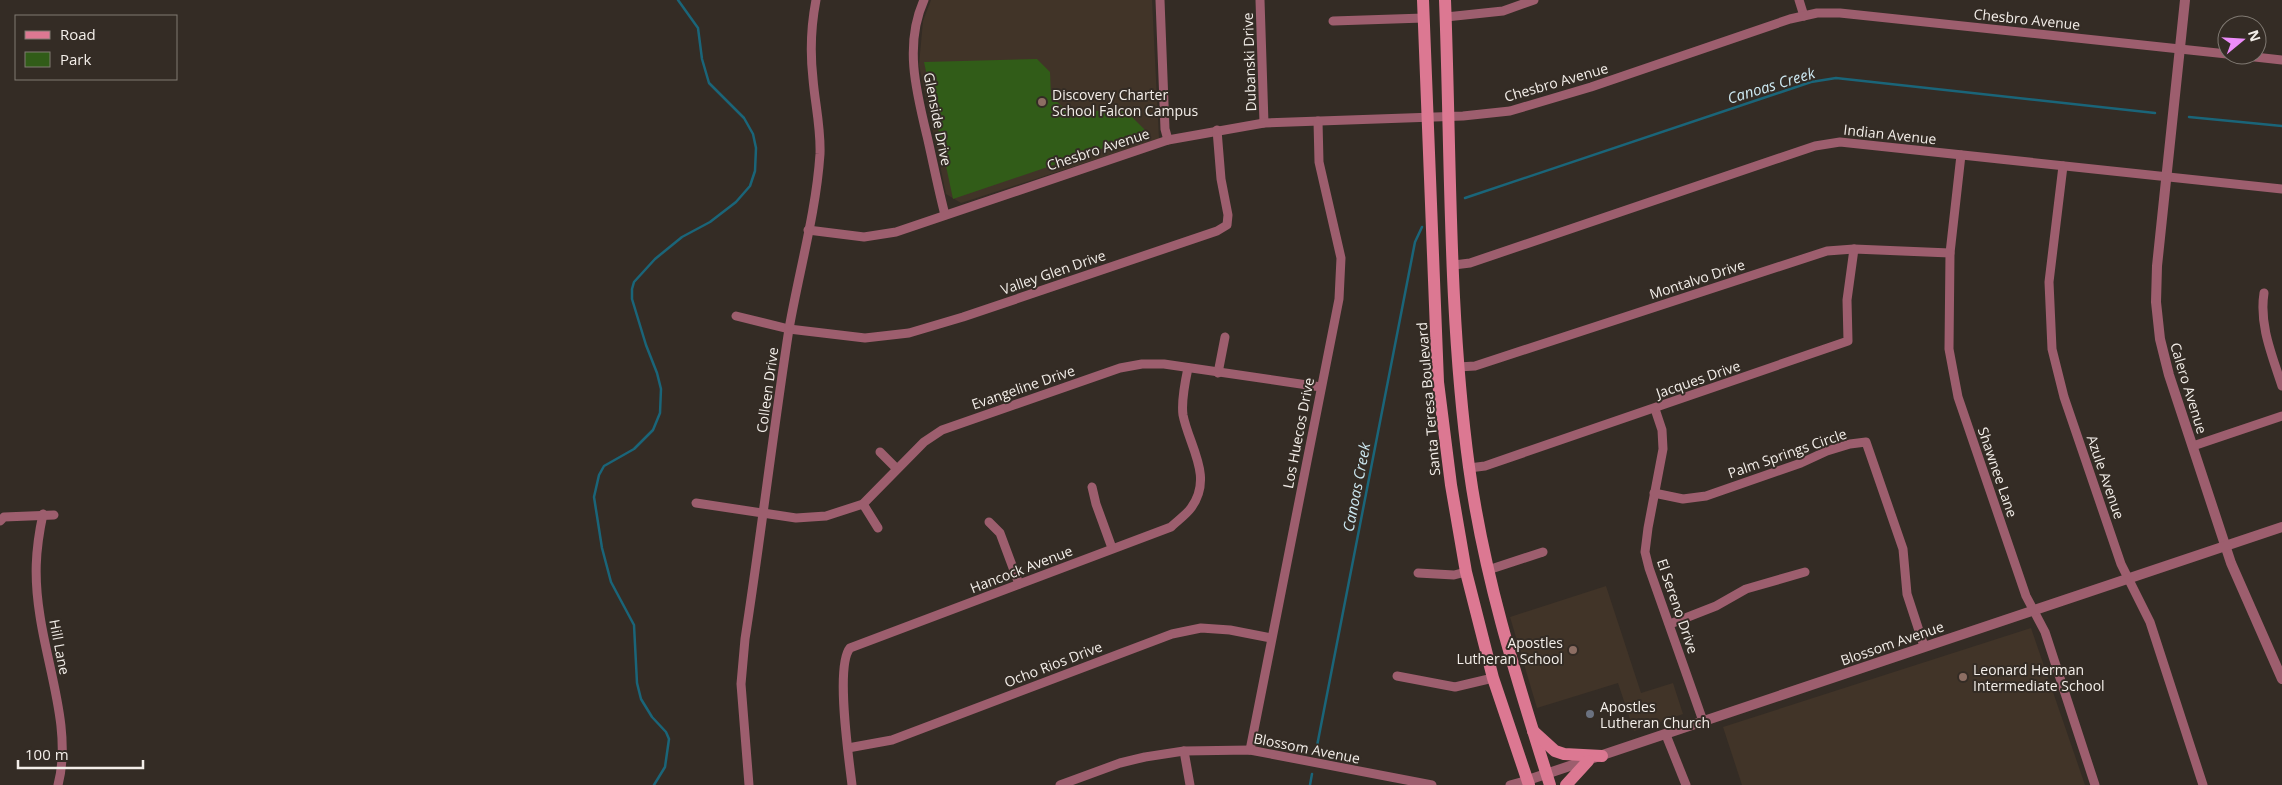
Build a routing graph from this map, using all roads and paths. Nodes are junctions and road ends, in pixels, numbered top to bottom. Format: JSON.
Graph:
{"nodes":[{"id":1,"x":816,"y":0,"type":"edge"},
{"id":2,"x":924,"y":0,"type":"edge"},
{"id":3,"x":1160,"y":0,"type":"edge"},
{"id":4,"x":1260,"y":0,"type":"edge"},
{"id":5,"x":1423,"y":0,"type":"edge"},
{"id":6,"x":1445,"y":0,"type":"edge"},
{"id":7,"x":1534,"y":0,"type":"edge"},
{"id":8,"x":1799,"y":0,"type":"edge"},
{"id":9,"x":2185,"y":0,"type":"edge"},
{"id":10,"x":1804,"y":16,"type":"junction"},
{"id":11,"x":1446,"y":17,"type":"junction"},
{"id":12,"x":1424,"y":18,"type":"junction"},
{"id":13,"x":1333,"y":21,"type":"dead end"},
{"id":14,"x":2179,"y":49,"type":"junction"},
{"id":15,"x":2217,"y":53,"type":"edge"},
{"id":16,"x":2267,"y":58,"type":"edge"},
{"id":17,"x":2282,"y":60,"type":"edge"},
{"id":18,"x":1449,"y":116,"type":"junction"},
{"id":19,"x":1428,"y":118,"type":"junction"},
{"id":20,"x":1318,"y":121,"type":"junction"},
{"id":21,"x":1264,"y":122,"type":"junction"},
{"id":22,"x":1217,"y":130,"type":"junction"},
{"id":23,"x":1168,"y":140,"type":"junction"},
{"id":24,"x":1961,"y":155,"type":"junction"},
{"id":25,"x":2063,"y":166,"type":"junction"},
{"id":26,"x":2166,"y":176,"type":"junction"},
{"id":27,"x":2282,"y":189,"type":"edge"},
{"id":28,"x":945,"y":215,"type":"junction"},
{"id":29,"x":808,"y":230,"type":"junction"},
{"id":30,"x":1854,"y":249,"type":"junction"},
{"id":31,"x":1950,"y":254,"type":"junction"},
{"id":32,"x":1454,"y":265,"type":"junction"},
{"id":33,"x":2264,"y":293,"type":"dead end"},
{"id":34,"x":736,"y":316,"type":"dead end"},
{"id":35,"x":789,"y":329,"type":"junction"},
{"id":36,"x":1225,"y":337,"type":"dead end"},
{"id":37,"x":1458,"y":367,"type":"junction"},
{"id":38,"x":1188,"y":368,"type":"junction"},
{"id":39,"x":1218,"y":373,"type":"junction"},
{"id":40,"x":2282,"y":386,"type":"edge"},
{"id":41,"x":1321,"y":387,"type":"junction"},
{"id":42,"x":1655,"y":409,"type":"junction"},
{"id":43,"x":2282,"y":416,"type":"edge"},
{"id":44,"x":2193,"y":446,"type":"junction"},
{"id":45,"x":880,"y":452,"type":"dead end"},
{"id":46,"x":896,"y":468,"type":"junction"},
{"id":47,"x":1469,"y":468,"type":"junction"},
{"id":48,"x":1092,"y":487,"type":"dead end"},
{"id":49,"x":1654,"y":494,"type":"junction"},
{"id":50,"x":696,"y":504,"type":"dead end"},
{"id":51,"x":863,"y":504,"type":"junction"},
{"id":52,"x":764,"y":513,"type":"junction"},
{"id":53,"x":43,"y":514,"type":"junction"},
{"id":54,"x":54,"y":515,"type":"dead end"},
{"id":55,"x":0,"y":521,"type":"edge"},
{"id":56,"x":989,"y":522,"type":"dead end"},
{"id":57,"x":2282,"y":527,"type":"edge"},
{"id":58,"x":878,"y":528,"type":"dead end"},
{"id":59,"x":2226,"y":545,"type":"junction"},
{"id":60,"x":1112,"y":548,"type":"junction"},
{"id":61,"x":1543,"y":552,"type":"dead end"},
{"id":62,"x":1488,"y":570,"type":"junction"},
{"id":63,"x":1466,"y":572,"type":"junction"},
{"id":64,"x":1805,"y":572,"type":"dead end"},
{"id":65,"x":1418,"y":573,"type":"dead end"},
{"id":66,"x":2128,"y":578,"type":"junction"},
{"id":67,"x":1019,"y":584,"type":"junction"},
{"id":68,"x":2035,"y":610,"type":"junction"},
{"id":69,"x":1670,"y":624,"type":"junction"},
{"id":70,"x":1271,"y":638,"type":"junction"},
{"id":71,"x":1924,"y":646,"type":"junction"},
{"id":72,"x":1397,"y":676,"type":"dead end"},
{"id":73,"x":1493,"y":678,"type":"junction"},
{"id":74,"x":2282,"y":679,"type":"edge"},
{"id":75,"x":1703,"y":721,"type":"junction"},
{"id":76,"x":1532,"y":730,"type":"junction"},
{"id":77,"x":1666,"y":735,"type":"junction"},
{"id":78,"x":848,"y":748,"type":"junction"},
{"id":79,"x":1250,"y":750,"type":"junction"},
{"id":80,"x":1184,"y":751,"type":"junction"},
{"id":81,"x":1602,"y":756,"type":"junction"},
{"id":82,"x":1588,"y":761,"type":"junction"},
{"id":83,"x":1378,"y":775,"type":"junction"},
{"id":84,"x":1548,"y":780,"type":"edge"},
{"id":85,"x":1529,"y":782,"type":"edge"},
{"id":86,"x":1063,"y":784,"type":"edge"},
{"id":87,"x":58,"y":785,"type":"edge"},
{"id":88,"x":749,"y":785,"type":"edge"},
{"id":89,"x":852,"y":785,"type":"edge"},
{"id":90,"x":1190,"y":785,"type":"edge"},
{"id":91,"x":1376,"y":785,"type":"edge"},
{"id":92,"x":1432,"y":785,"type":"edge"},
{"id":93,"x":1510,"y":785,"type":"edge"},
{"id":94,"x":1566,"y":785,"type":"edge"},
{"id":95,"x":1686,"y":785,"type":"edge"},
{"id":96,"x":2095,"y":785,"type":"edge"},
{"id":97,"x":2203,"y":785,"type":"edge"}],
"edges":[{"from":1,"to":29,"type":"street","name":"Colleen Drive"},
{"from":2,"to":28,"type":"street","name":"Glenside Drive"},
{"from":3,"to":23,"type":"street"},
{"from":4,"to":21,"type":"street","name":"Dubanski Drive"},
{"from":5,"to":12,"type":"main road","name":"Santa Teresa Boulevard"},
{"from":6,"to":11,"type":"main road"},
{"from":7,"to":11,"type":"street"},
{"from":8,"to":10,"type":"street"},
{"from":9,"to":14,"type":"street","name":"Calero Avenue"},
{"from":10,"to":14,"type":"street","name":"Chesbro Avenue"},
{"from":10,"to":18,"type":"street","name":"Chesbro Avenue"},
{"from":11,"to":18,"type":"main road"},
{"from":12,"to":13,"type":"street"},
{"from":12,"to":19,"type":"main road","name":"Santa Teresa Boulevard"},
{"from":14,"to":15,"type":"street","name":"Chesbro Avenue"},
{"from":14,"to":26,"type":"street","name":"Calero Avenue"},
{"from":16,"to":17,"type":"street"},
{"from":18,"to":19,"type":"street","name":"Chesbro Avenue"},
{"from":18,"to":32,"type":"main road"},
{"from":19,"to":20,"type":"street","name":"Chesbro Avenue"},
{"from":19,"to":63,"type":"main road","name":"Santa Teresa Boulevard"},
{"from":20,"to":21,"type":"street","name":"Chesbro Avenue"},
{"from":20,"to":41,"type":"street","name":"Los Huecos Drive"},
{"from":21,"to":22,"type":"street","name":"Chesbro Avenue"},
{"from":22,"to":23,"type":"street","name":"Chesbro Avenue"},
{"from":22,"to":35,"type":"street","name":"Valley Glen Drive"},
{"from":23,"to":28,"type":"street","name":"Chesbro Avenue"},
{"from":24,"to":25,"type":"street","name":"Indian Avenue"},
{"from":24,"to":31,"type":"street","name":"Shawnee Lane"},
{"from":24,"to":32,"type":"street","name":"Indian Avenue"},
{"from":25,"to":26,"type":"street","name":"Indian Avenue"},
{"from":25,"to":66,"type":"street","name":"Azule Avenue"},
{"from":26,"to":27,"type":"street","name":"Indian Avenue"},
{"from":26,"to":44,"type":"street","name":"Calero Avenue"},
{"from":28,"to":29,"type":"street","name":"Chesbro Avenue"},
{"from":29,"to":35,"type":"street","name":"Colleen Drive"},
{"from":30,"to":31,"type":"street","name":"Montalvo Drive"},
{"from":30,"to":37,"type":"street","name":"Montalvo Drive"},
{"from":30,"to":42,"type":"street","name":"Jacques Drive"},
{"from":31,"to":68,"type":"street","name":"Shawnee Lane"},
{"from":32,"to":37,"type":"main road"},
{"from":33,"to":40,"type":"street"},
{"from":34,"to":35,"type":"street"},
{"from":35,"to":52,"type":"street","name":"Colleen Drive"},
{"from":36,"to":39,"type":"street"},
{"from":37,"to":47,"type":"main road"},
{"from":38,"to":39,"type":"street","name":"Evangeline Drive"},
{"from":38,"to":46,"type":"street","name":"Evangeline Drive"},
{"from":38,"to":60,"type":"street","name":"Hancock Avenue"},
{"from":39,"to":41,"type":"street","name":"Evangeline Drive"},
{"from":41,"to":70,"type":"street","name":"Los Huecos Drive"},
{"from":42,"to":47,"type":"street","name":"Jacques Drive"},
{"from":42,"to":49,"type":"street","name":"El Sereno Drive"},
{"from":43,"to":44,"type":"street"},
{"from":44,"to":59,"type":"street","name":"Calero Avenue"},
{"from":45,"to":46,"type":"street"},
{"from":46,"to":51,"type":"street","name":"Evangeline Drive"},
{"from":47,"to":62,"type":"main road"},
{"from":48,"to":60,"type":"street"},
{"from":49,"to":69,"type":"street","name":"El Sereno Drive"},
{"from":49,"to":71,"type":"street","name":"Palm Springs Circle"},
{"from":50,"to":52,"type":"street","name":"Evangeline Drive"},
{"from":51,"to":52,"type":"street","name":"Evangeline Drive"},
{"from":51,"to":58,"type":"street"},
{"from":52,"to":88,"type":"street","name":"Colleen Drive"},
{"from":53,"to":54,"type":"street"},
{"from":53,"to":55,"type":"street"},
{"from":53,"to":87,"type":"street","name":"Hill Lane"},
{"from":56,"to":67,"type":"street"},
{"from":57,"to":59,"type":"street","name":"Blossom Avenue"},
{"from":59,"to":66,"type":"street","name":"Blossom Avenue"},
{"from":59,"to":74,"type":"street","name":"Calero Avenue"},
{"from":60,"to":67,"type":"street","name":"Hancock Avenue"},
{"from":61,"to":62,"type":"street"},
{"from":62,"to":76,"type":"main road"},
{"from":63,"to":65,"type":"street"},
{"from":63,"to":73,"type":"main road","name":"Santa Teresa Boulevard"},
{"from":64,"to":69,"type":"street"},
{"from":66,"to":68,"type":"street","name":"Blossom Avenue"},
{"from":66,"to":97,"type":"street","name":"Azule Avenue"},
{"from":67,"to":78,"type":"street","name":"Hancock Avenue"},
{"from":68,"to":71,"type":"street","name":"Blossom Avenue"},
{"from":68,"to":96,"type":"street","name":"Shawnee Lane"},
{"from":69,"to":75,"type":"street","name":"El Sereno Drive"},
{"from":70,"to":78,"type":"street","name":"Ocho Rios Drive"},
{"from":70,"to":79,"type":"street","name":"Los Huecos Drive"},
{"from":71,"to":75,"type":"street","name":"Blossom Avenue"},
{"from":72,"to":73,"type":"street"},
{"from":73,"to":85,"type":"main road","name":"Santa Teresa Boulevard"},
{"from":75,"to":77,"type":"street","name":"Blossom Avenue"},
{"from":76,"to":81,"type":"main road"},
{"from":76,"to":84,"type":"main road"},
{"from":77,"to":81,"type":"street","name":"Blossom Avenue"},
{"from":77,"to":95,"type":"street"},
{"from":78,"to":89,"type":"street","name":"Hancock Avenue"},
{"from":79,"to":80,"type":"street","name":"Blossom Avenue"},
{"from":79,"to":83,"type":"street","name":"Blossom Avenue"},
{"from":80,"to":86,"type":"street","name":"Blossom Avenue"},
{"from":80,"to":90,"type":"street"},
{"from":81,"to":82,"type":"street","name":"Blossom Avenue"},
{"from":82,"to":84,"type":"street","name":"Blossom Avenue"},
{"from":82,"to":94,"type":"main road"},
{"from":83,"to":91,"type":"street"},
{"from":83,"to":92,"type":"street","name":"Blossom Avenue"},
{"from":84,"to":85,"type":"street","name":"Blossom Avenue"},
{"from":85,"to":93,"type":"street","name":"Blossom Avenue"}]}
